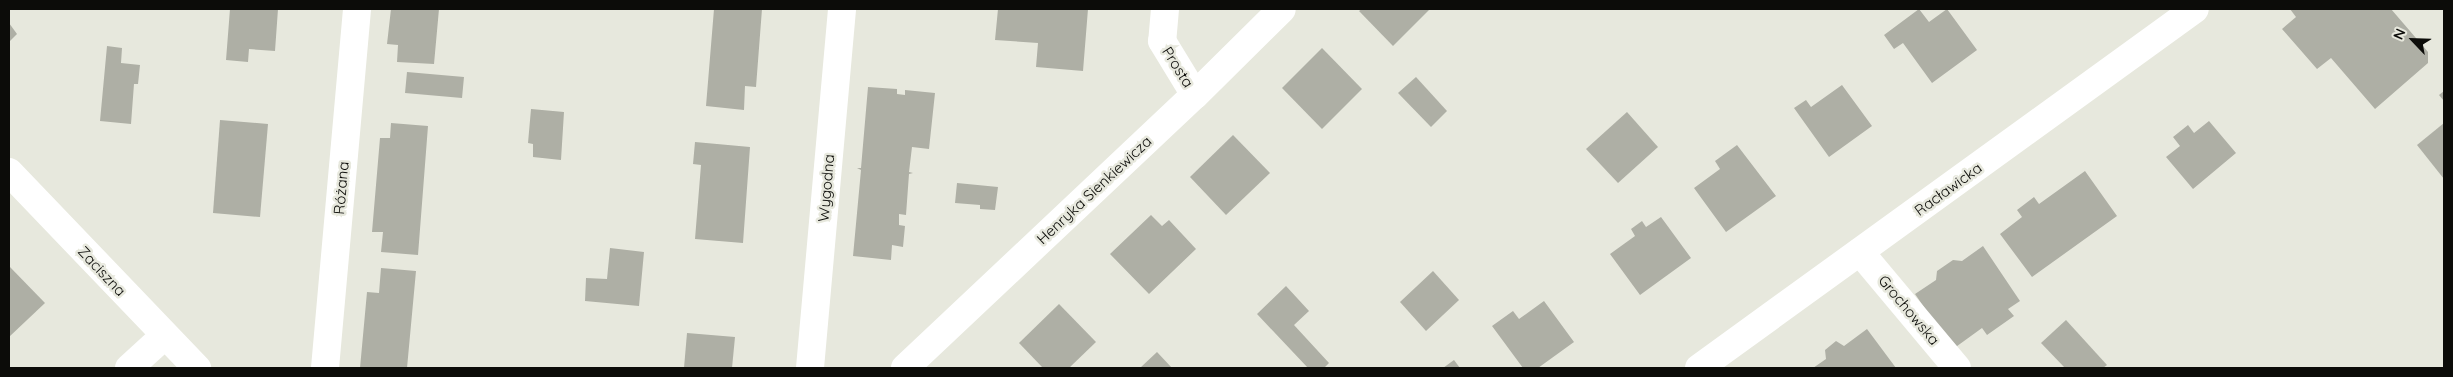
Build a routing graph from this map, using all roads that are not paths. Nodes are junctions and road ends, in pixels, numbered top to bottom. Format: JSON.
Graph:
{"nodes":[{"id":1,"x":357,"y":9,"type":"edge"},
{"id":2,"x":842,"y":9,"type":"edge"},
{"id":3,"x":1165,"y":9,"type":"edge"},
{"id":4,"x":1282,"y":9,"type":"edge"},
{"id":5,"x":2195,"y":9,"type":"edge"},
{"id":6,"x":1195,"y":94,"type":"junction"},
{"id":7,"x":9,"y":172,"type":"edge"},
{"id":8,"x":1860,"y":252,"type":"junction"},
{"id":9,"x":164,"y":336,"type":"junction"},
{"id":10,"x":129,"y":368,"type":"edge"},
{"id":11,"x":196,"y":368,"type":"edge"},
{"id":12,"x":325,"y":368,"type":"edge"},
{"id":13,"x":810,"y":368,"type":"edge"},
{"id":14,"x":905,"y":368,"type":"edge"},
{"id":15,"x":1699,"y":368,"type":"edge"},
{"id":16,"x":1957,"y":368,"type":"edge"}],
"edges":[{"from":1,"to":12,"type":"street","name":"Różana"},
{"from":2,"to":13,"type":"street","name":"Wygodna"},
{"from":3,"to":6,"type":"street","name":"Prosta"},
{"from":4,"to":6,"type":"street","name":"Henryka Sienkiewicza"},
{"from":5,"to":8,"type":"street","name":"Racławicka"},
{"from":6,"to":14,"type":"street","name":"Henryka Sienkiewicza"},
{"from":7,"to":9,"type":"street","name":"Zaciszna"},
{"from":8,"to":15,"type":"street","name":"Racławicka"},
{"from":8,"to":16,"type":"street","name":"Grochowska"},
{"from":9,"to":10,"type":"street"},
{"from":9,"to":11,"type":"street","name":"Zaciszna"}]}
